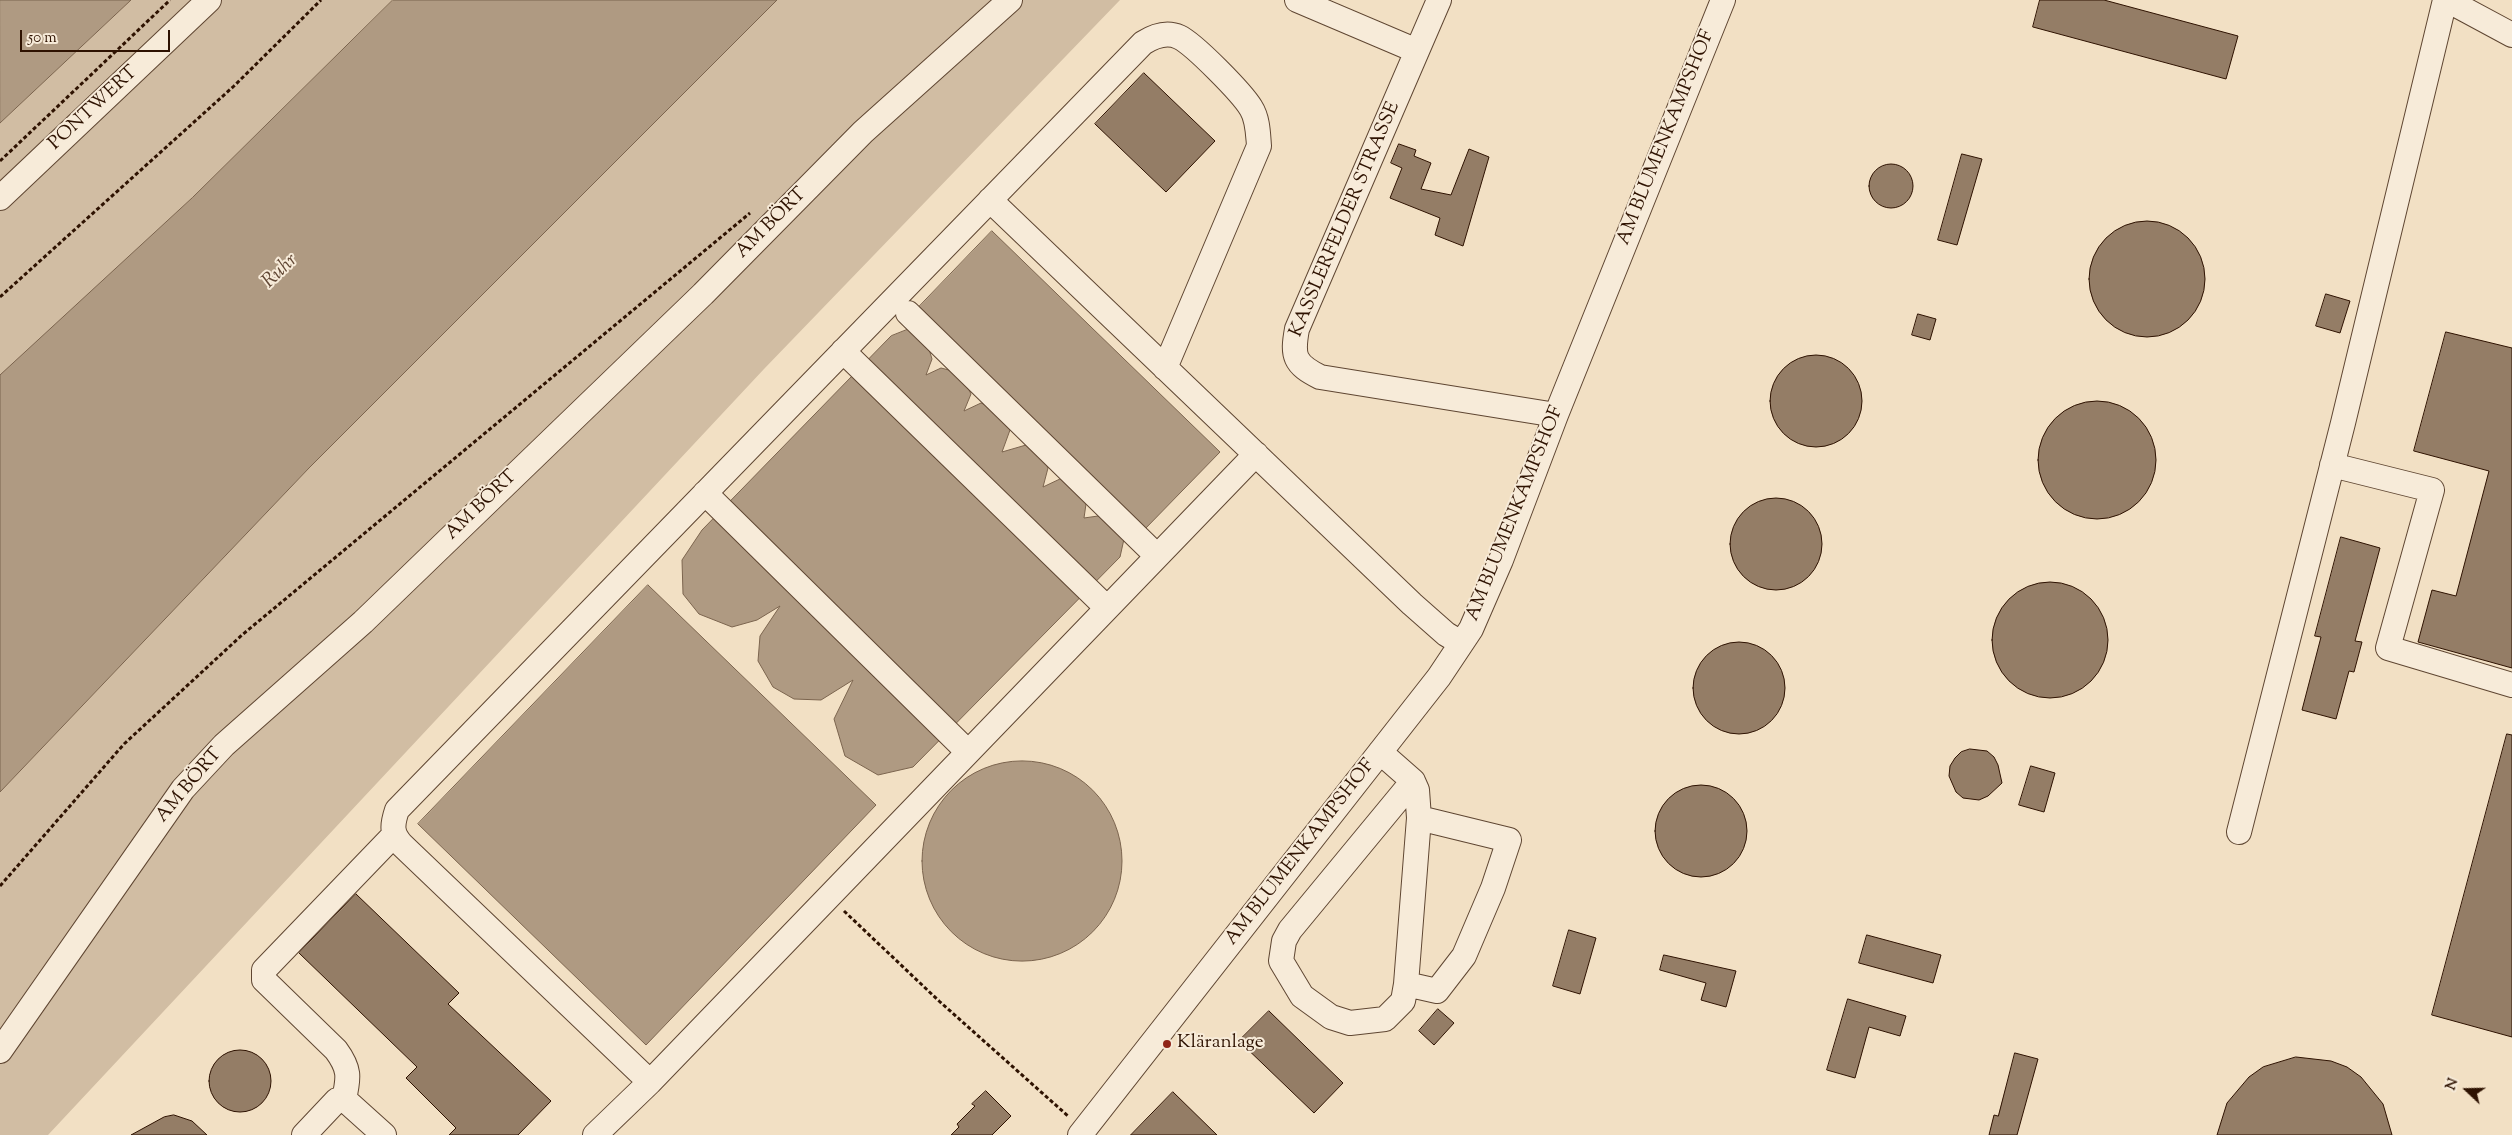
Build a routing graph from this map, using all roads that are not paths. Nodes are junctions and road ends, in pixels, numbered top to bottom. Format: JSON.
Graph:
{"nodes":[{"id":1,"x":209,"y":0,"type":"edge"},
{"id":2,"x":1010,"y":0,"type":"edge"},
{"id":3,"x":1297,"y":0,"type":"edge"},
{"id":4,"x":1439,"y":0,"type":"edge"},
{"id":5,"x":1722,"y":0,"type":"edge"},
{"id":6,"x":2446,"y":0,"type":"edge"},
{"id":7,"x":2512,"y":35,"type":"edge"},
{"id":8,"x":1417,"y":51,"type":"junction"},
{"id":9,"x":0,"y":198,"type":"edge"},
{"id":10,"x":990,"y":200,"type":"junction"},
{"id":11,"x":908,"y":313,"type":"dead end"},
{"id":12,"x":843,"y":351,"type":"junction"},
{"id":13,"x":1166,"y":368,"type":"junction"},
{"id":14,"x":1556,"y":415,"type":"junction"},
{"id":15,"x":1256,"y":454,"type":"junction"},
{"id":16,"x":2332,"y":464,"type":"junction"},
{"id":17,"x":705,"y":493,"type":"junction"},
{"id":18,"x":1157,"y":556,"type":"junction"},
{"id":19,"x":1107,"y":608,"type":"junction"},
{"id":20,"x":1461,"y":644,"type":"junction"},
{"id":21,"x":2512,"y":685,"type":"edge"},
{"id":22,"x":968,"y":752,"type":"junction"},
{"id":23,"x":1380,"y":752,"type":"junction"},
{"id":24,"x":1413,"y":781,"type":"junction"},
{"id":25,"x":1419,"y":818,"type":"junction"},
{"id":26,"x":2239,"y":832,"type":"dead end"},
{"id":27,"x":394,"y":836,"type":"junction"},
{"id":28,"x":1406,"y":984,"type":"junction"},
{"id":29,"x":0,"y":1051,"type":"edge"},
{"id":30,"x":650,"y":1082,"type":"junction"},
{"id":31,"x":344,"y":1099,"type":"junction"},
{"id":32,"x":1072,"y":1125,"type":"edge"},
{"id":33,"x":304,"y":1135,"type":"edge"},
{"id":34,"x":384,"y":1135,"type":"edge"},
{"id":35,"x":596,"y":1135,"type":"edge"}],
"edges":[{"from":1,"to":9,"type":"street","name":"PONTWERT"},
{"from":2,"to":29,"type":"street","name":"AM BÖRT"},
{"from":3,"to":8,"type":"street"},
{"from":4,"to":8,"type":"street","name":"KASSLERFELDER STRASSE"},
{"from":5,"to":14,"type":"street","name":"AM BLUMENKAMPSHOF"},
{"from":6,"to":7,"type":"street"},
{"from":6,"to":16,"type":"street"},
{"from":8,"to":14,"type":"street","name":"KASSLERFELDER STRASSE"},
{"from":10,"to":12,"type":"street"},
{"from":10,"to":13,"type":"street"},
{"from":10,"to":13,"type":"street"},
{"from":11,"to":18,"type":"street"},
{"from":12,"to":17,"type":"street"},
{"from":12,"to":19,"type":"street"},
{"from":13,"to":15,"type":"street"},
{"from":14,"to":20,"type":"street","name":"AM BLUMENKAMPSHOF"},
{"from":15,"to":18,"type":"street"},
{"from":15,"to":20,"type":"street"},
{"from":16,"to":21,"type":"street"},
{"from":16,"to":26,"type":"street"},
{"from":17,"to":22,"type":"street"},
{"from":17,"to":27,"type":"street"},
{"from":18,"to":19,"type":"street"},
{"from":19,"to":22,"type":"street"},
{"from":20,"to":23,"type":"street","name":"AM BLUMENKAMPSHOF"},
{"from":22,"to":30,"type":"street"},
{"from":23,"to":24,"type":"street"},
{"from":23,"to":32,"type":"street","name":"AM BLUMENKAMPSHOF"},
{"from":24,"to":25,"type":"street"},
{"from":24,"to":28,"type":"street"},
{"from":25,"to":28,"type":"street"},
{"from":25,"to":28,"type":"street"},
{"from":27,"to":30,"type":"street"},
{"from":27,"to":31,"type":"street"},
{"from":30,"to":35,"type":"street"},
{"from":31,"to":33,"type":"street"},
{"from":31,"to":34,"type":"street"}]}
